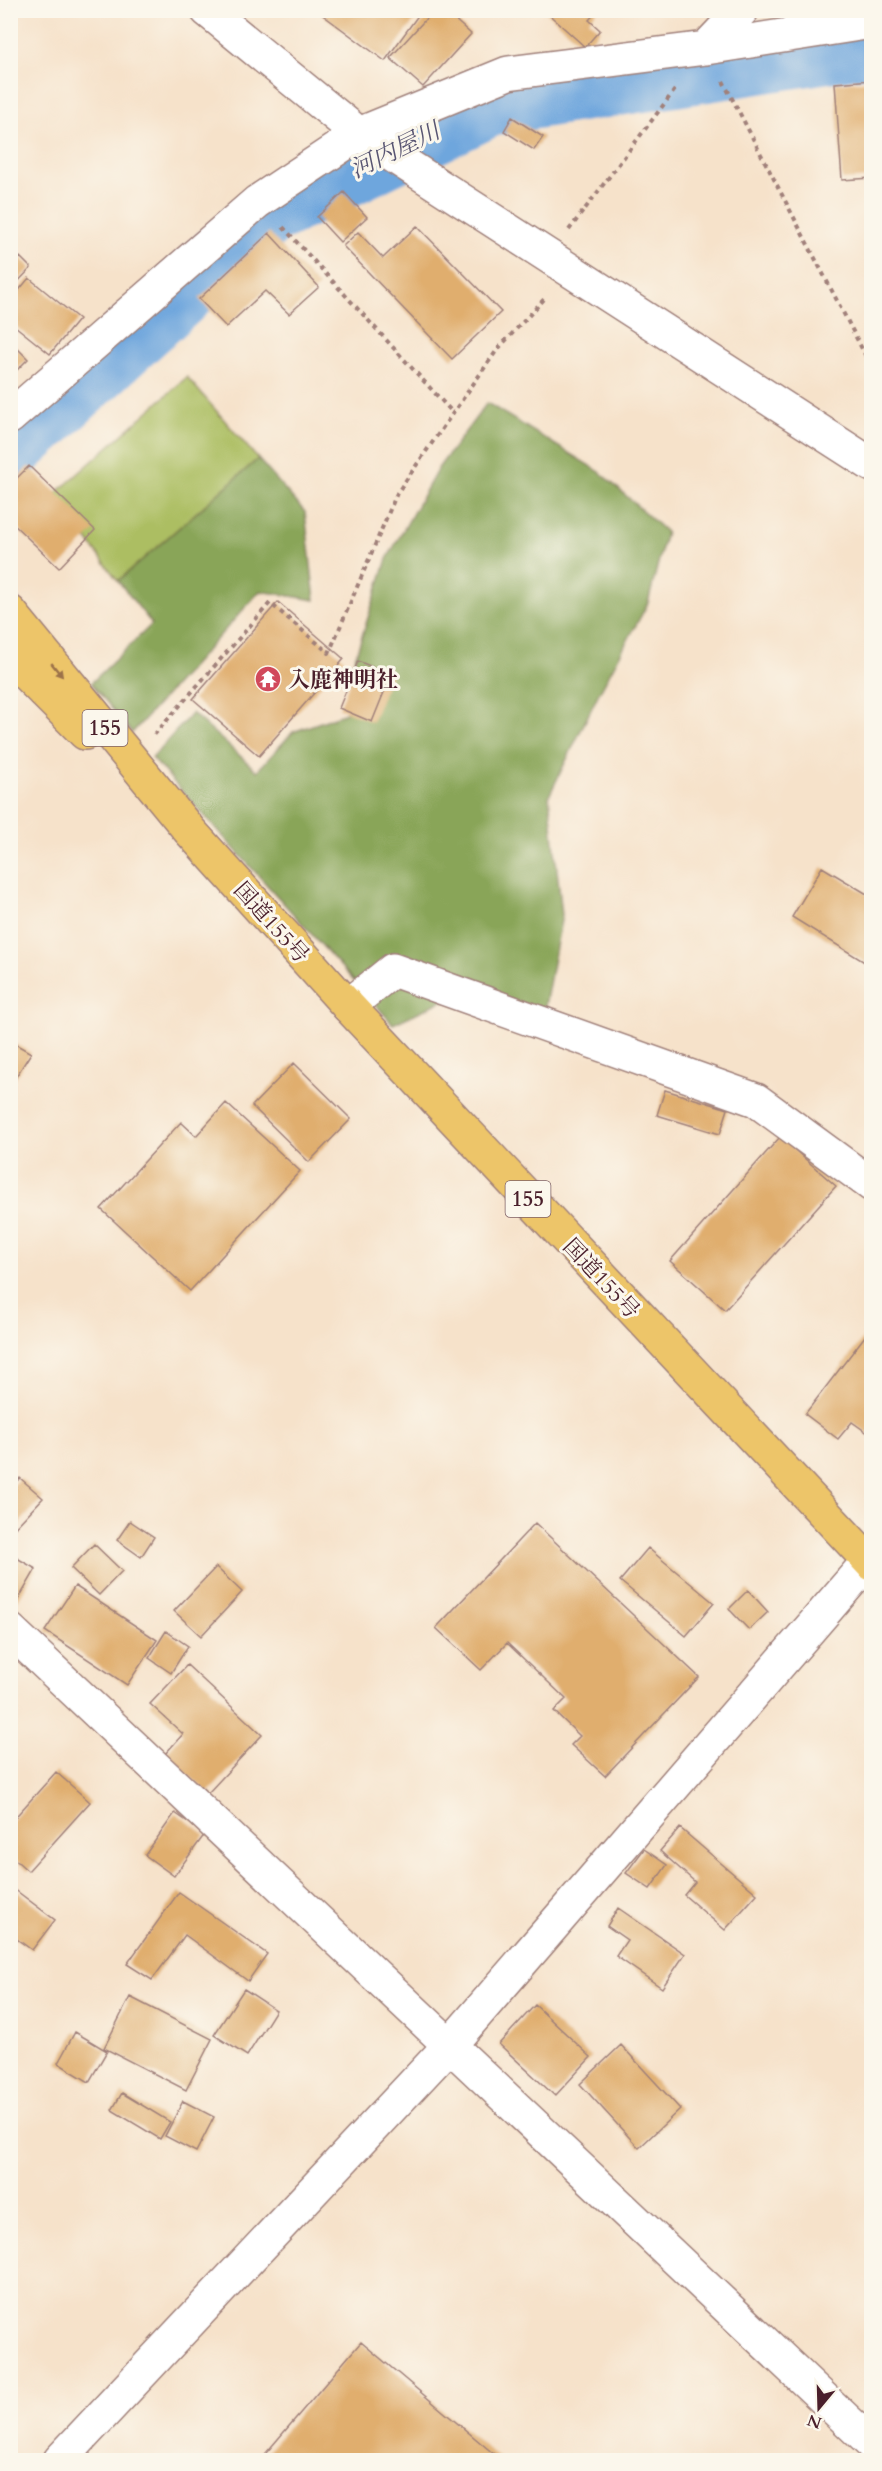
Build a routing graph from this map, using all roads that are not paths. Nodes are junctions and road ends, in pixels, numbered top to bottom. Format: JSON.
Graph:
{"nodes":[{"id":1,"x":207,"y":10,"type":"edge"},
{"id":2,"x":742,"y":10,"type":"edge"},
{"id":3,"x":872,"y":22,"type":"edge"},
{"id":4,"x":706,"y":48,"type":"junction"},
{"id":5,"x":359,"y":134,"type":"junction"},
{"id":6,"x":10,"y":417,"type":"edge"},
{"id":7,"x":872,"y":465,"type":"edge"},
{"id":8,"x":15,"y":618,"type":"edge"},
{"id":9,"x":10,"y":658,"type":"edge"},
{"id":10,"x":190,"y":831,"type":"junction"},
{"id":11,"x":348,"y":1006,"type":"junction"},
{"id":12,"x":872,"y":1185,"type":"edge"},
{"id":13,"x":871,"y":1561,"type":"edge"},
{"id":14,"x":10,"y":1630,"type":"edge"},
{"id":15,"x":449,"y":2046,"type":"junction"},
{"id":16,"x":872,"y":2444,"type":"edge"},
{"id":17,"x":60,"y":2460,"type":"edge"}],
"edges":[{"from":1,"to":5,"type":"street"},
{"from":2,"to":4,"type":"street"},
{"from":3,"to":4,"type":"street"},
{"from":4,"to":5,"type":"street"},
{"from":5,"to":6,"type":"street"},
{"from":5,"to":7,"type":"street"},
{"from":8,"to":10,"type":"highway","name":"国道155号","number":"155","one_way":true},
{"from":9,"to":10,"type":"highway","name":"国道155号","number":"155"},
{"from":10,"to":11,"type":"highway","name":"国道155号","number":"155"},
{"from":11,"to":12,"type":"street"},
{"from":11,"to":13,"type":"highway","name":"国道155号","number":"155"},
{"from":13,"to":15,"type":"street"},
{"from":14,"to":15,"type":"street"},
{"from":15,"to":16,"type":"street"},
{"from":15,"to":17,"type":"street"}]}
